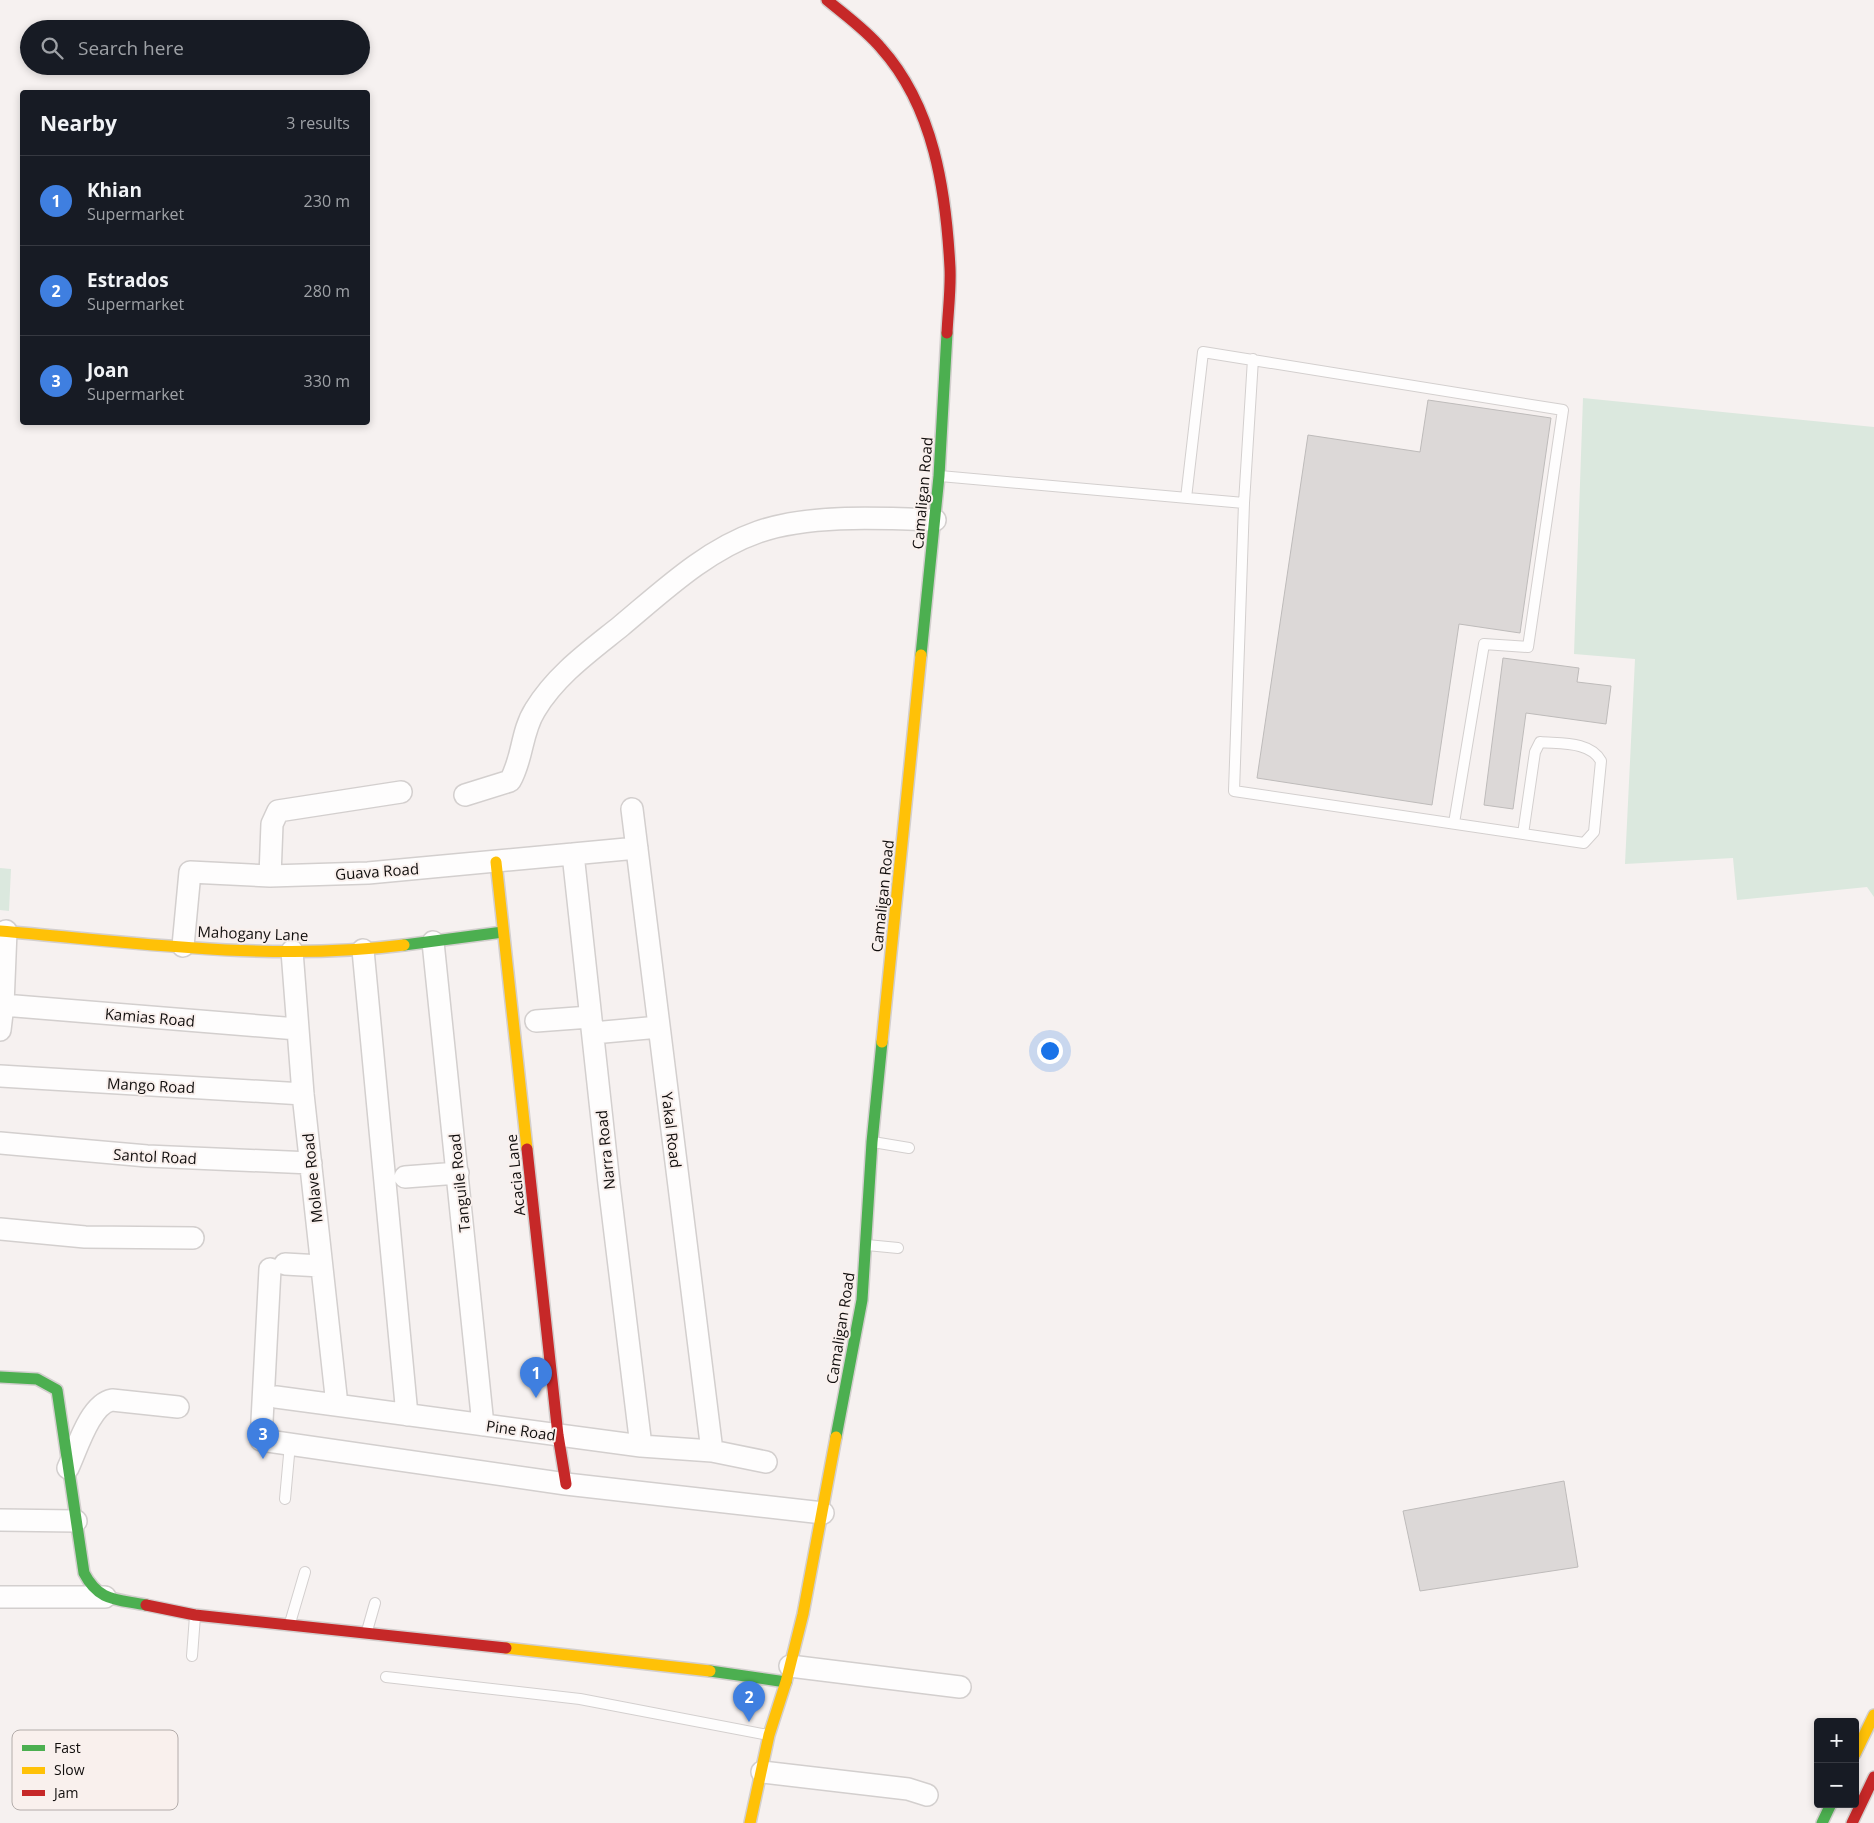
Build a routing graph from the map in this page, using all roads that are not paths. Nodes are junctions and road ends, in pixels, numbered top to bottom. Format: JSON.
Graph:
{"nodes":[{"id":1,"x":827,"y":0,"type":"edge"},
{"id":2,"x":1253,"y":359,"type":"junction"},
{"id":3,"x":939,"y":476,"type":"junction"},
{"id":4,"x":1186,"y":498,"type":"junction"},
{"id":5,"x":1244,"y":503,"type":"junction"},
{"id":6,"x":935,"y":520,"type":"junction"},
{"id":7,"x":402,"y":792,"type":"dead end"},
{"id":8,"x":465,"y":795,"type":"dead end"},
{"id":9,"x":632,"y":809,"type":"dead end"},
{"id":10,"x":1454,"y":823,"type":"junction"},
{"id":11,"x":1524,"y":834,"type":"junction"},
{"id":12,"x":637,"y":848,"type":"junction"},
{"id":13,"x":573,"y":854,"type":"junction"},
{"id":14,"x":496,"y":862,"type":"junction"},
{"id":15,"x":270,"y":876,"type":"junction"},
{"id":16,"x":3,"y":931,"type":"edge"},
{"id":17,"x":504,"y":932,"type":"junction"},
{"id":18,"x":433,"y":942,"type":"junction"},
{"id":19,"x":183,"y":946,"type":"junction"},
{"id":20,"x":364,"y":950,"type":"junction"},
{"id":21,"x":292,"y":951,"type":"junction"},
{"id":22,"x":3,"y":1005,"type":"junction"},
{"id":23,"x":536,"y":1021,"type":"dead end"},
{"id":24,"x":591,"y":1025,"type":"junction"},
{"id":25,"x":659,"y":1027,"type":"junction"},
{"id":26,"x":297,"y":1029,"type":"junction"},
{"id":27,"x":0,"y":1030,"type":"edge"},
{"id":28,"x":0,"y":1076,"type":"edge"},
{"id":29,"x":303,"y":1094,"type":"junction"},
{"id":30,"x":872,"y":1142,"type":"junction"},
{"id":31,"x":0,"y":1143,"type":"edge"},
{"id":32,"x":909,"y":1148,"type":"dead end"},
{"id":33,"x":311,"y":1163,"type":"junction"},
{"id":34,"x":458,"y":1173,"type":"junction"},
{"id":35,"x":405,"y":1177,"type":"dead end"},
{"id":36,"x":0,"y":1229,"type":"edge"},
{"id":37,"x":193,"y":1238,"type":"dead end"},
{"id":38,"x":866,"y":1245,"type":"junction"},
{"id":39,"x":898,"y":1248,"type":"dead end"},
{"id":40,"x":321,"y":1266,"type":"junction"},
{"id":41,"x":0,"y":1377,"type":"edge"},
{"id":42,"x":276,"y":1397,"type":"dead end"},
{"id":43,"x":337,"y":1405,"type":"junction"},
{"id":44,"x":178,"y":1407,"type":"dead end"},
{"id":45,"x":407,"y":1415,"type":"junction"},
{"id":46,"x":483,"y":1425,"type":"junction"},
{"id":47,"x":558,"y":1435,"type":"junction"},
{"id":48,"x":290,"y":1444,"type":"junction"},
{"id":49,"x":641,"y":1446,"type":"junction"},
{"id":50,"x":712,"y":1451,"type":"junction"},
{"id":51,"x":766,"y":1462,"type":"dead end"},
{"id":52,"x":68,"y":1468,"type":"junction"},
{"id":53,"x":566,"y":1484,"type":"junction"},
{"id":54,"x":286,"y":1498,"type":"dead end"},
{"id":55,"x":823,"y":1513,"type":"junction"},
{"id":56,"x":0,"y":1520,"type":"edge"},
{"id":57,"x":76,"y":1521,"type":"junction"},
{"id":58,"x":304,"y":1572,"type":"dead end"},
{"id":59,"x":105,"y":1597,"type":"junction"},
{"id":60,"x":0,"y":1598,"type":"edge"},
{"id":61,"x":376,"y":1603,"type":"dead end"},
{"id":62,"x":195,"y":1615,"type":"junction"},
{"id":63,"x":290,"y":1624,"type":"junction"},
{"id":64,"x":367,"y":1632,"type":"junction"},
{"id":65,"x":192,"y":1656,"type":"dead end"},
{"id":66,"x":788,"y":1674,"type":"junction"},
{"id":67,"x":386,"y":1677,"type":"dead end"},
{"id":68,"x":960,"y":1687,"type":"dead end"},
{"id":69,"x":1874,"y":1715,"type":"edge"},
{"id":70,"x":769,"y":1735,"type":"junction"},
{"id":71,"x":1859,"y":1746,"type":"edge"},
{"id":72,"x":762,"y":1772,"type":"junction"},
{"id":73,"x":1874,"y":1777,"type":"edge"},
{"id":74,"x":927,"y":1795,"type":"dead end"},
{"id":75,"x":1829,"y":1808,"type":"edge"},
{"id":76,"x":750,"y":1823,"type":"edge"},
{"id":77,"x":1822,"y":1823,"type":"edge"},
{"id":78,"x":1852,"y":1823,"type":"edge"}],
"edges":[{"from":1,"to":3,"type":"main road","name":"Camaligan Road"},
{"from":2,"to":4,"type":"lane"},
{"from":2,"to":5,"type":"lane"},
{"from":2,"to":10,"type":"lane"},
{"from":3,"to":4,"type":"lane"},
{"from":3,"to":6,"type":"main road","name":"Camaligan Road"},
{"from":4,"to":5,"type":"lane"},
{"from":5,"to":10,"type":"lane"},
{"from":6,"to":8,"type":"street"},
{"from":6,"to":30,"type":"main road","name":"Camaligan Road"},
{"from":7,"to":15,"type":"street"},
{"from":9,"to":12,"type":"street","name":"Yakal Road"},
{"from":10,"to":11,"type":"lane"},
{"from":11,"to":11,"type":"lane"},
{"from":12,"to":13,"type":"street","name":"Guava Road"},
{"from":12,"to":25,"type":"street","name":"Yakal Road"},
{"from":13,"to":14,"type":"street","name":"Guava Road"},
{"from":13,"to":24,"type":"street","name":"Narra Road"},
{"from":14,"to":15,"type":"street","name":"Guava Road"},
{"from":14,"to":17,"type":"main road","name":"Acacia Lane"},
{"from":15,"to":19,"type":"street","name":"Guava Road"},
{"from":16,"to":19,"type":"main road","name":"Mahogany Lane"},
{"from":16,"to":22,"type":"street"},
{"from":17,"to":18,"type":"main road","name":"Mahogany Lane"},
{"from":17,"to":47,"type":"main road","name":"Acacia Lane"},
{"from":18,"to":20,"type":"main road","name":"Mahogany Lane"},
{"from":18,"to":34,"type":"street","name":"Tanguile Road"},
{"from":19,"to":21,"type":"main road","name":"Mahogany Lane"},
{"from":20,"to":21,"type":"main road","name":"Mahogany Lane"},
{"from":20,"to":45,"type":"street"},
{"from":21,"to":26,"type":"street","name":"Molave Road"},
{"from":22,"to":26,"type":"street","name":"Kamias Road"},
{"from":22,"to":27,"type":"street"},
{"from":23,"to":24,"type":"street"},
{"from":24,"to":25,"type":"street"},
{"from":24,"to":49,"type":"street","name":"Narra Road"},
{"from":25,"to":50,"type":"street","name":"Yakal Road"},
{"from":26,"to":29,"type":"street","name":"Molave Road"},
{"from":28,"to":29,"type":"street","name":"Mango Road"},
{"from":29,"to":33,"type":"street","name":"Molave Road"},
{"from":30,"to":32,"type":"lane"},
{"from":30,"to":38,"type":"main road","name":"Camaligan Road"},
{"from":31,"to":33,"type":"street","name":"Santol Road"},
{"from":33,"to":40,"type":"street","name":"Molave Road"},
{"from":34,"to":35,"type":"street"},
{"from":34,"to":46,"type":"street","name":"Tanguile Road"},
{"from":36,"to":37,"type":"street"},
{"from":38,"to":39,"type":"lane"},
{"from":38,"to":55,"type":"main road","name":"Camaligan Road"},
{"from":40,"to":43,"type":"street","name":"Molave Road"},
{"from":40,"to":48,"type":"street"},
{"from":41,"to":52,"type":"main road"},
{"from":42,"to":43,"type":"street","name":"Pine Road"},
{"from":43,"to":45,"type":"street","name":"Pine Road"},
{"from":44,"to":52,"type":"street"},
{"from":45,"to":46,"type":"street","name":"Pine Road"},
{"from":46,"to":47,"type":"street","name":"Pine Road"},
{"from":47,"to":49,"type":"street","name":"Pine Road"},
{"from":47,"to":53,"type":"main road","name":"Acacia Lane"},
{"from":48,"to":53,"type":"street"},
{"from":48,"to":54,"type":"lane"},
{"from":49,"to":50,"type":"street","name":"Pine Road"},
{"from":50,"to":51,"type":"street","name":"Pine Road"},
{"from":52,"to":57,"type":"main road"},
{"from":53,"to":55,"type":"street"},
{"from":55,"to":66,"type":"main road","name":"Camaligan Road"},
{"from":56,"to":57,"type":"street"},
{"from":57,"to":59,"type":"main road"},
{"from":58,"to":63,"type":"lane"},
{"from":59,"to":60,"type":"street"},
{"from":59,"to":62,"type":"main road"},
{"from":61,"to":64,"type":"lane"},
{"from":62,"to":63,"type":"main road"},
{"from":62,"to":65,"type":"lane"},
{"from":63,"to":64,"type":"main road"},
{"from":64,"to":66,"type":"main road"},
{"from":66,"to":68,"type":"street"},
{"from":66,"to":70,"type":"main road","name":"Camaligan Road"},
{"from":67,"to":70,"type":"lane"},
{"from":69,"to":71,"type":"main road"},
{"from":70,"to":72,"type":"main road","name":"Camaligan Road"},
{"from":72,"to":74,"type":"street"},
{"from":72,"to":76,"type":"main road","name":"Camaligan Road"},
{"from":73,"to":78,"type":"main road"},
{"from":75,"to":77,"type":"main road"}]}
